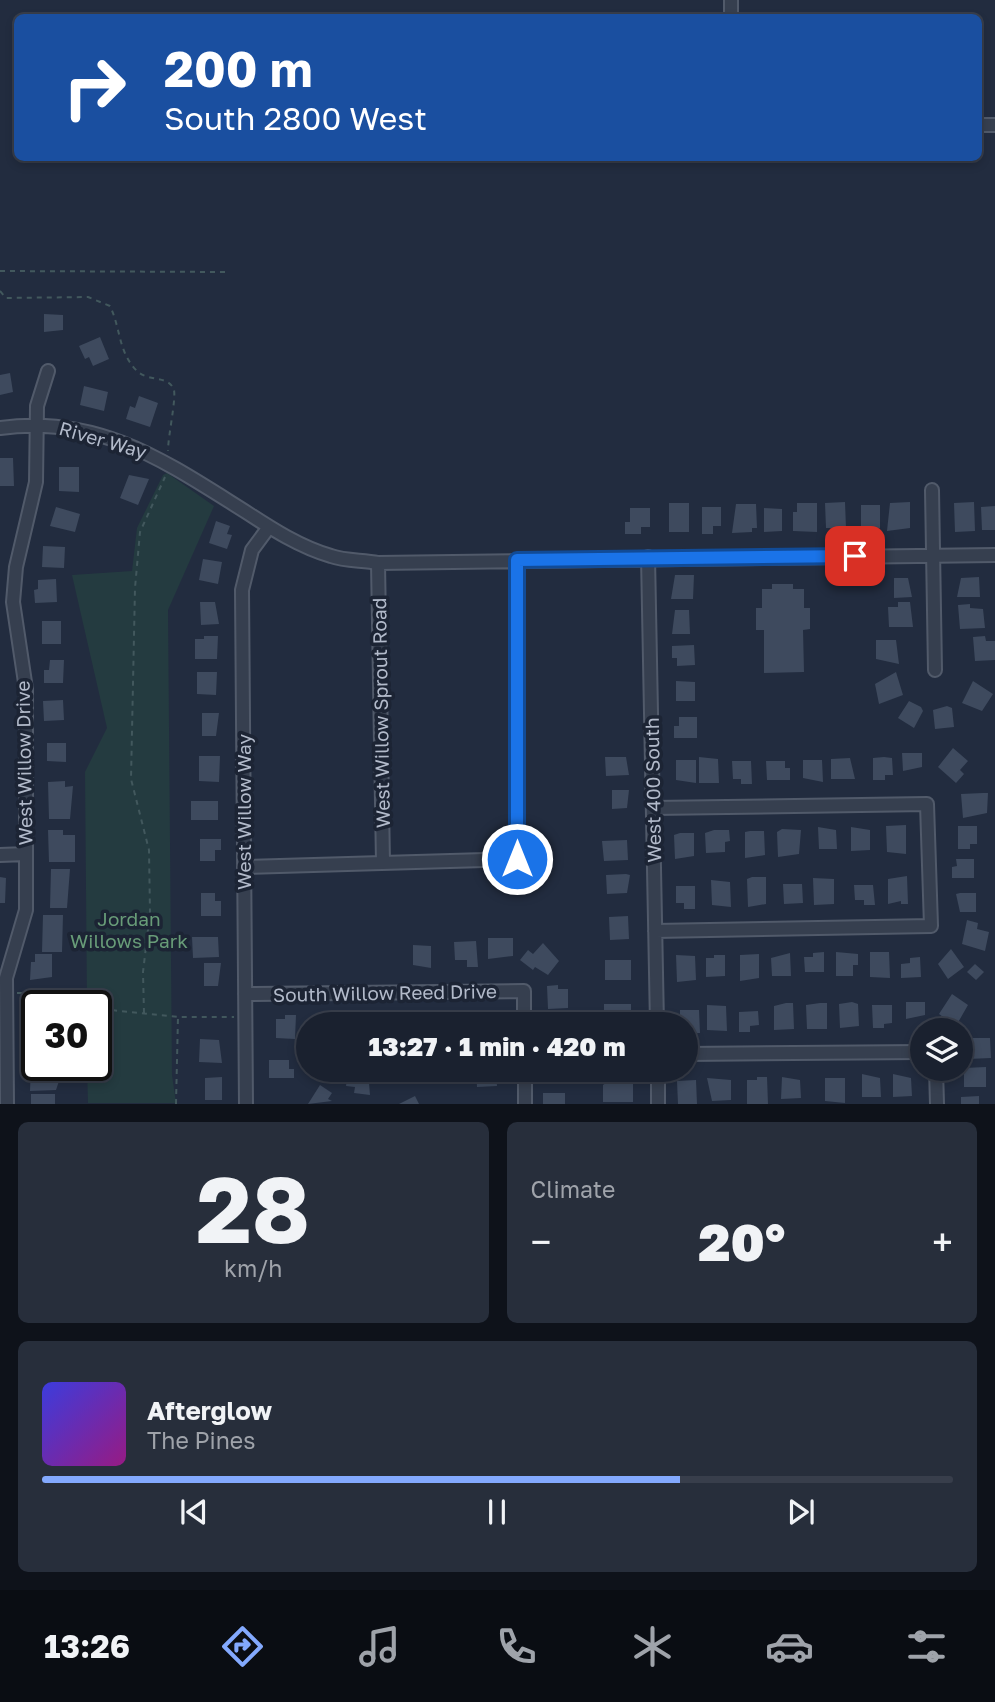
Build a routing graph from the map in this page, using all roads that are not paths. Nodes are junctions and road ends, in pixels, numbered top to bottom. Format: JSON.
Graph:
{"nodes":[{"id":1,"x":48,"y":371,"type":"dead end"},
{"id":2,"x":36,"y":424,"type":"junction"},
{"id":3,"x":0,"y":428,"type":"edge"},
{"id":4,"x":932,"y":490,"type":"dead end"},
{"id":5,"x":269,"y":527,"type":"junction"},
{"id":6,"x":933,"y":555,"type":"junction"},
{"id":7,"x":995,"y":555,"type":"edge"},
{"id":8,"x":648,"y":557,"type":"junction"},
{"id":9,"x":517,"y":560,"type":"junction"},
{"id":10,"x":378,"y":563,"type":"junction"},
{"id":11,"x":935,"y":670,"type":"dead end"},
{"id":12,"x":653,"y":807,"type":"junction"},
{"id":13,"x":26,"y":854,"type":"junction"},
{"id":14,"x":0,"y":855,"type":"edge"},
{"id":15,"x":383,"y":863,"type":"junction"},
{"id":16,"x":244,"y":867,"type":"junction"},
{"id":17,"x":655,"y":931,"type":"junction"},
{"id":18,"x":245,"y":994,"type":"junction"},
{"id":19,"x":524,"y":1012,"type":"edge"},
{"id":20,"x":657,"y":1012,"type":"edge"},
{"id":21,"x":910,"y":1052,"type":"edge"},
{"id":22,"x":698,"y":1054,"type":"edge"},
{"id":23,"x":936,"y":1081,"type":"edge"},
{"id":24,"x":525,"y":1082,"type":"edge"},
{"id":25,"x":658,"y":1082,"type":"edge"},
{"id":26,"x":7,"y":1104,"type":"edge"},
{"id":27,"x":246,"y":1104,"type":"edge"},
{"id":28,"x":525,"y":1104,"type":"edge"},
{"id":29,"x":658,"y":1104,"type":"edge"},
{"id":30,"x":937,"y":1104,"type":"edge"}],
"edges":[{"from":1,"to":2,"type":"street","name":"West Willow Drive"},
{"from":2,"to":3,"type":"street","name":"River Way"},
{"from":2,"to":5,"type":"street","name":"River Way"},
{"from":2,"to":13,"type":"street","name":"West Willow Drive"},
{"from":4,"to":6,"type":"street"},
{"from":5,"to":10,"type":"street","name":"River Way"},
{"from":5,"to":16,"type":"street","name":"West Willow Way"},
{"from":6,"to":7,"type":"street","name":"River Way"},
{"from":6,"to":8,"type":"street","name":"River Way"},
{"from":6,"to":11,"type":"street"},
{"from":8,"to":9,"type":"street","name":"River Way"},
{"from":8,"to":12,"type":"street","name":"West 400 South"},
{"from":9,"to":10,"type":"street","name":"River Way"},
{"from":9,"to":15,"type":"street"},
{"from":10,"to":15,"type":"street","name":"West Willow Sprout Road"},
{"from":12,"to":17,"type":"street","name":"West 400 South"},
{"from":12,"to":17,"type":"street"},
{"from":13,"to":14,"type":"street"},
{"from":13,"to":26,"type":"street","name":"West Willow Drive"},
{"from":15,"to":16,"type":"street"},
{"from":16,"to":18,"type":"street","name":"West Willow Way"},
{"from":17,"to":20,"type":"street","name":"West 400 South"},
{"from":18,"to":19,"type":"street","name":"South Willow Reed Drive"},
{"from":18,"to":27,"type":"street","name":"West Willow Way"},
{"from":21,"to":22,"type":"street"},
{"from":23,"to":30,"type":"street"},
{"from":24,"to":28,"type":"street"},
{"from":25,"to":29,"type":"street"}]}
